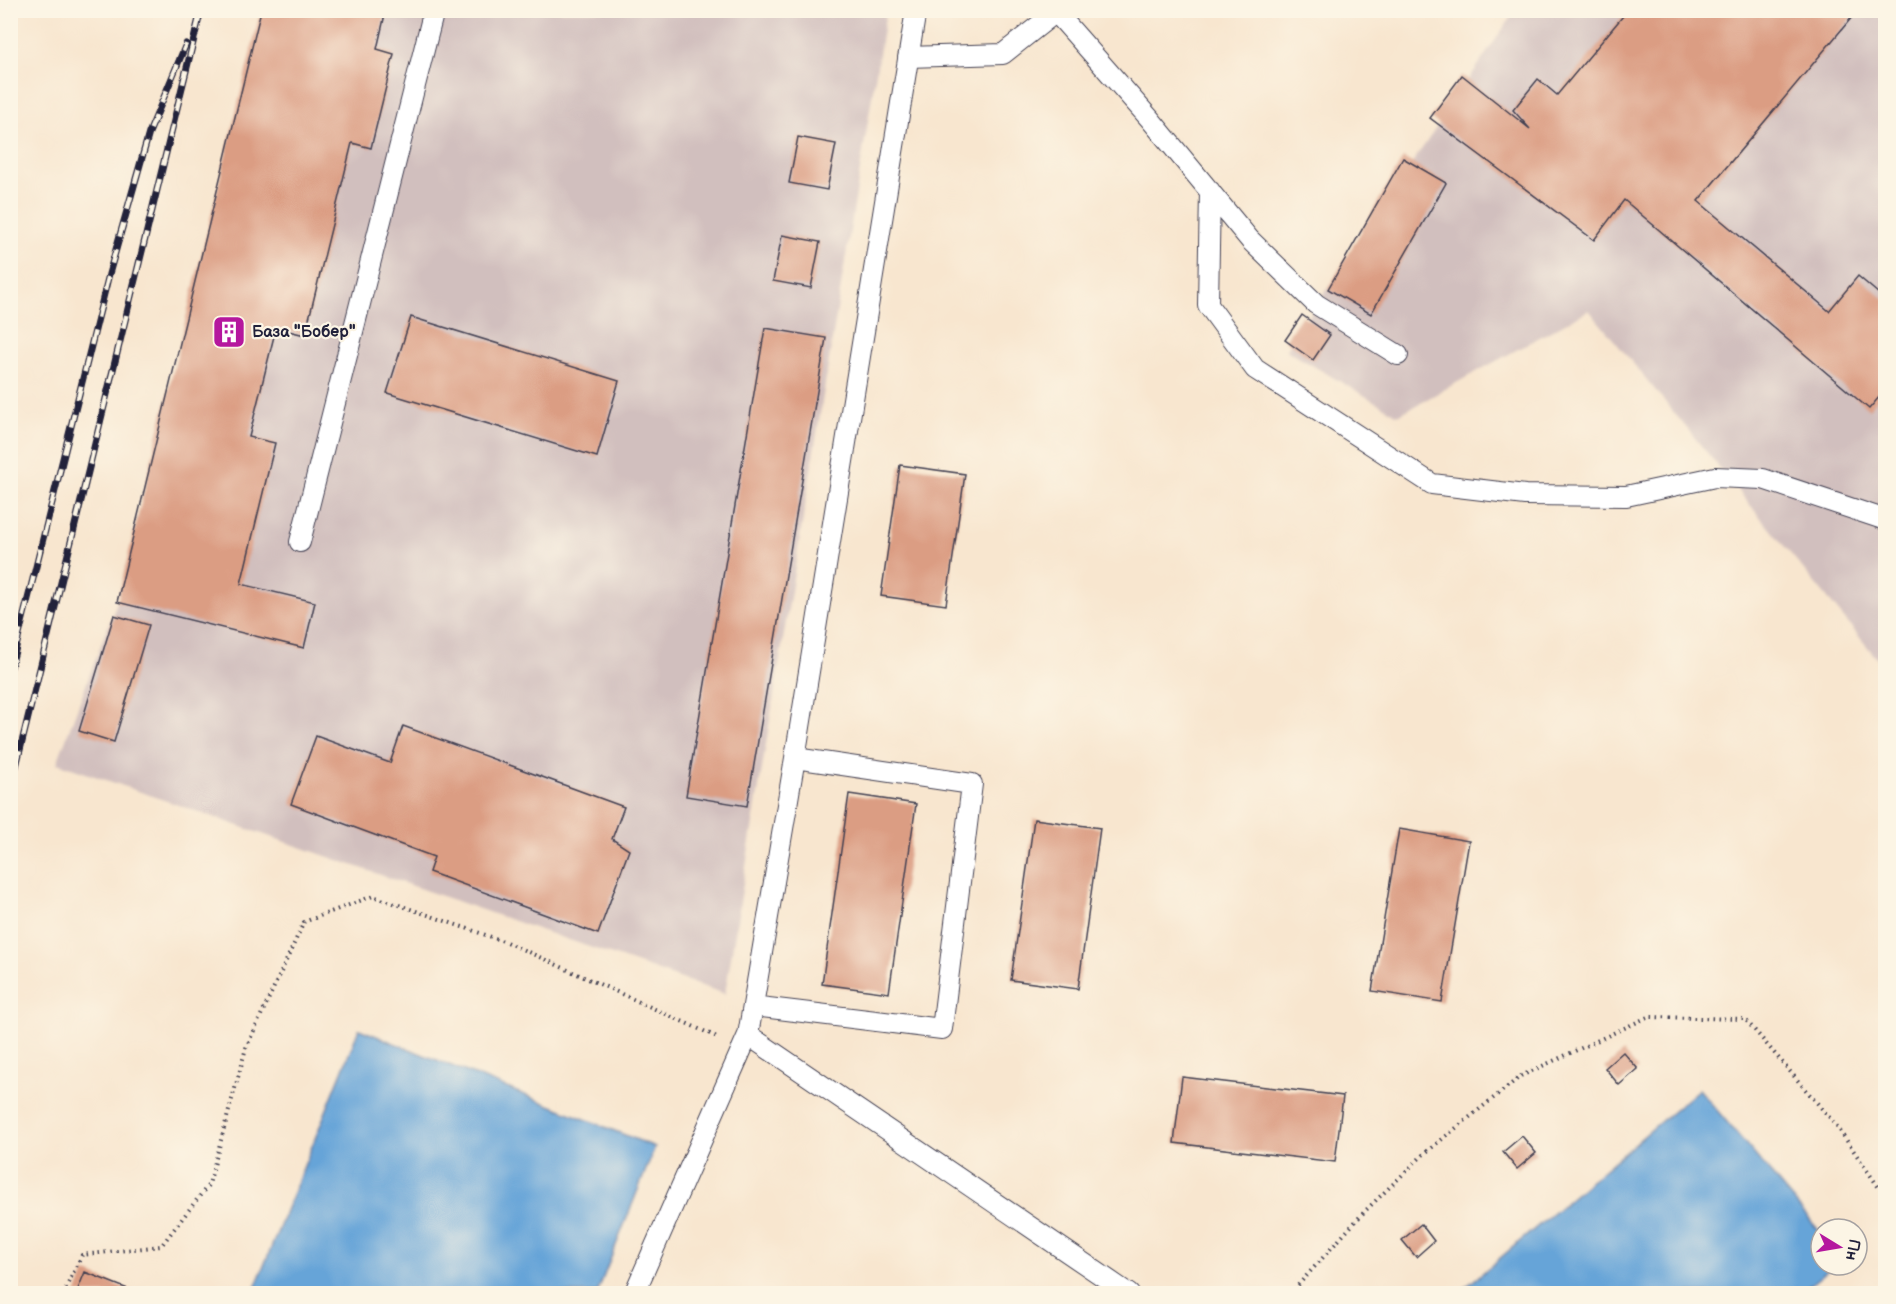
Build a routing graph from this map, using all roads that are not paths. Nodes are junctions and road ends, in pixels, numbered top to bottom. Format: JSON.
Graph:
{"nodes":[{"id":1,"x":434,"y":10,"type":"edge"},
{"id":2,"x":916,"y":10,"type":"edge"},
{"id":3,"x":1055,"y":11,"type":"edge"},
{"id":4,"x":909,"y":57,"type":"junction"},
{"id":5,"x":1210,"y":191,"type":"junction"},
{"id":6,"x":1398,"y":355,"type":"dead end"},
{"id":7,"x":1886,"y":520,"type":"edge"},
{"id":8,"x":300,"y":542,"type":"dead end"},
{"id":9,"x":795,"y":759,"type":"junction"},
{"id":10,"x":753,"y":1006,"type":"junction"},
{"id":11,"x":745,"y":1042,"type":"junction"},
{"id":12,"x":634,"y":1293,"type":"edge"},
{"id":13,"x":1129,"y":1293,"type":"edge"}],
"edges":[{"from":1,"to":8,"type":"lane"},
{"from":2,"to":4,"type":"lane"},
{"from":3,"to":4,"type":"lane"},
{"from":3,"to":5,"type":"lane"},
{"from":4,"to":9,"type":"lane"},
{"from":5,"to":6,"type":"lane"},
{"from":5,"to":7,"type":"lane"},
{"from":9,"to":10,"type":"lane"},
{"from":9,"to":10,"type":"lane"},
{"from":10,"to":11,"type":"lane"},
{"from":11,"to":12,"type":"lane"},
{"from":11,"to":13,"type":"lane"}]}
